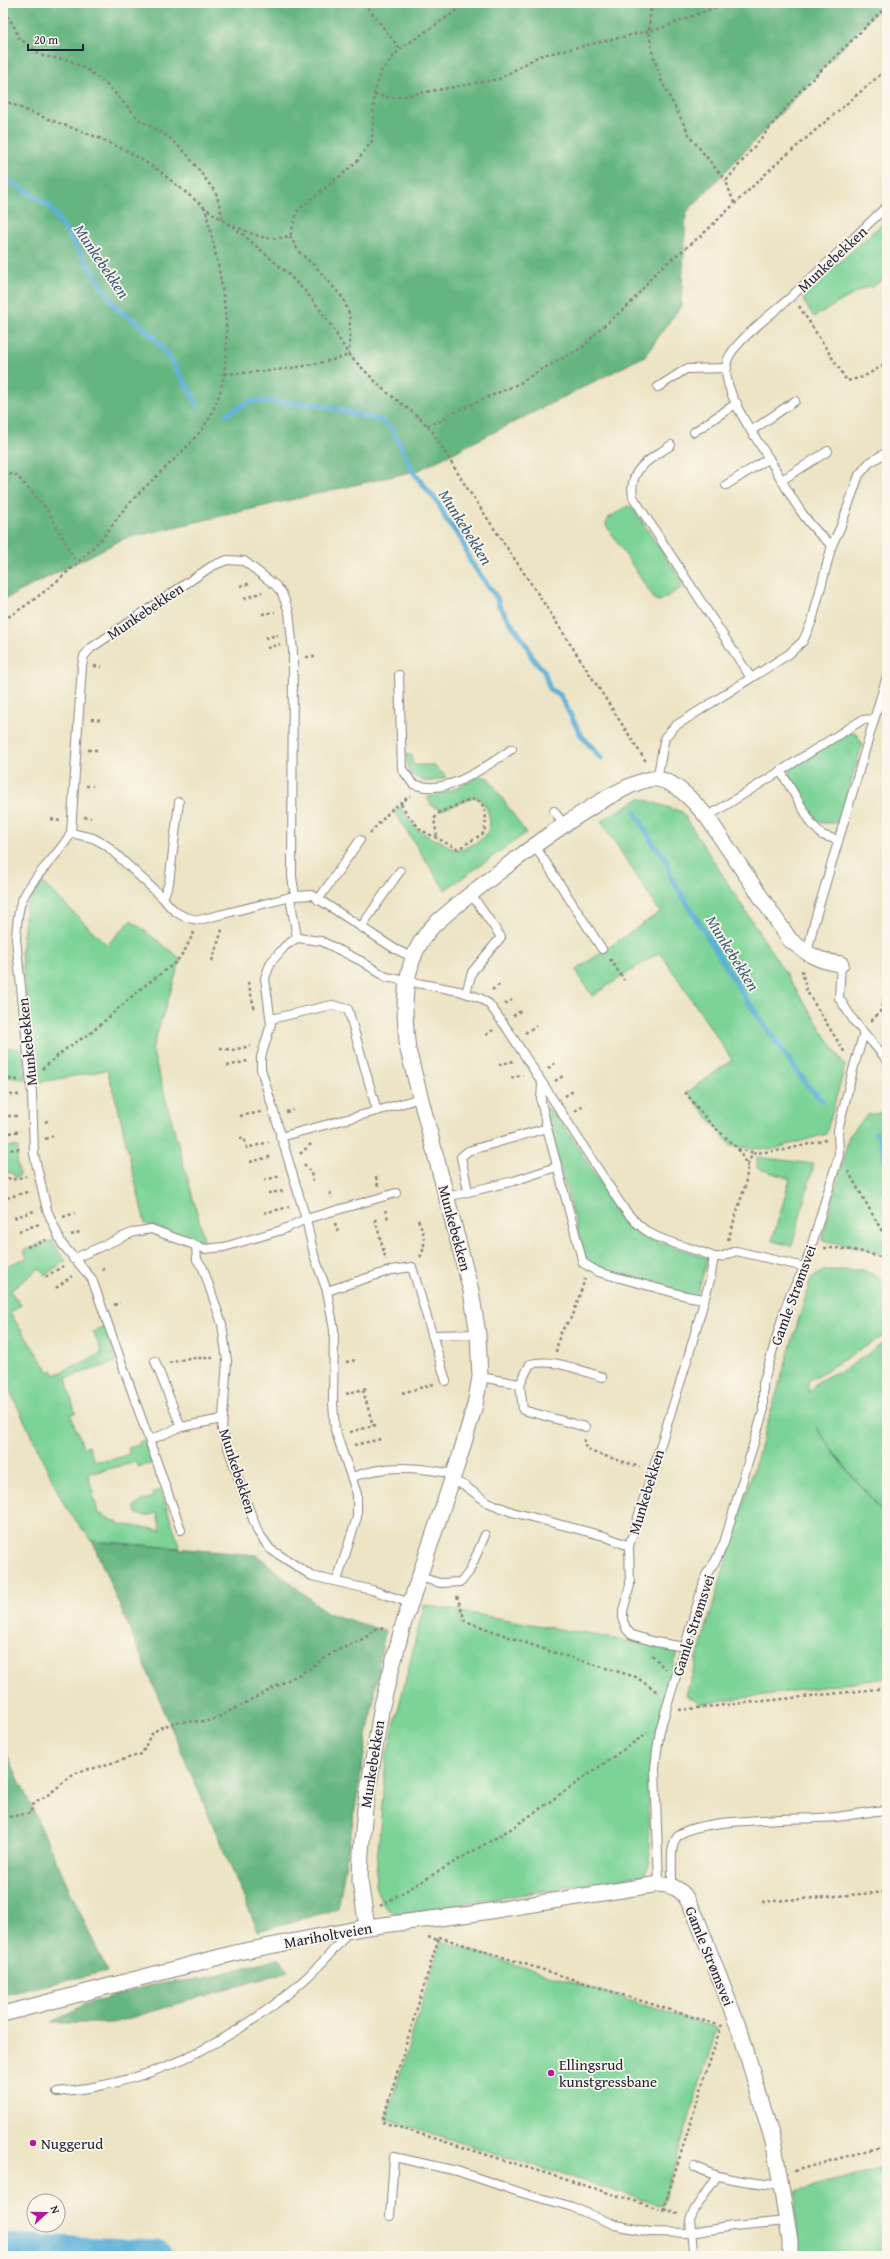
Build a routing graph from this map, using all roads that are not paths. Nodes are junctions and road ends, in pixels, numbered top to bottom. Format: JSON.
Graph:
{"nodes":[{"id":1,"x":887,"y":206,"type":"edge"},
{"id":2,"x":727,"y":368,"type":"junction"},
{"id":3,"x":658,"y":387,"type":"dead end"},
{"id":4,"x":795,"y":401,"type":"dead end"},
{"id":5,"x":737,"y":403,"type":"junction"},
{"id":6,"x":751,"y":431,"type":"junction"},
{"id":7,"x":694,"y":432,"type":"dead end"},
{"id":8,"x":671,"y":445,"type":"dead end"},
{"id":9,"x":828,"y":451,"type":"dead end"},
{"id":10,"x":887,"y":452,"type":"edge"},
{"id":11,"x":768,"y":458,"type":"junction"},
{"id":12,"x":782,"y":480,"type":"junction"},
{"id":13,"x":726,"y":485,"type":"dead end"},
{"id":14,"x":832,"y":545,"type":"junction"},
{"id":15,"x":399,"y":675,"type":"dead end"},
{"id":16,"x":887,"y":676,"type":"edge"},
{"id":17,"x":751,"y":678,"type":"junction"},
{"id":18,"x":874,"y":719,"type":"junction"},
{"id":19,"x":512,"y":749,"type":"dead end"},
{"id":20,"x":781,"y":772,"type":"junction"},
{"id":21,"x":657,"y":779,"type":"junction"},
{"id":22,"x":179,"y":802,"type":"dead end"},
{"id":23,"x":554,"y":811,"type":"dead end"},
{"id":24,"x":707,"y":817,"type":"junction"},
{"id":25,"x":565,"y":826,"type":"junction"},
{"id":26,"x":71,"y":833,"type":"junction"},
{"id":27,"x":360,"y":840,"type":"road end"},
{"id":28,"x":838,"y":840,"type":"junction"},
{"id":29,"x":535,"y":846,"type":"junction"},
{"id":30,"x":400,"y":871,"type":"dead end"},
{"id":31,"x":471,"y":894,"type":"junction"},
{"id":32,"x":292,"y":897,"type":"junction"},
{"id":33,"x":163,"y":898,"type":"junction"},
{"id":34,"x":318,"y":900,"type":"junction"},
{"id":35,"x":361,"y":927,"type":"junction"},
{"id":36,"x":297,"y":938,"type":"junction"},
{"id":37,"x":602,"y":949,"type":"road end"},
{"id":38,"x":807,"y":954,"type":"junction"},
{"id":39,"x":414,"y":958,"type":"junction"},
{"id":40,"x":840,"y":964,"type":"joint"},
{"id":41,"x":407,"y":981,"type":"junction"},
{"id":42,"x":466,"y":993,"type":"junction"},
{"id":43,"x":271,"y":1019,"type":"junction"},
{"id":44,"x":864,"y":1033,"type":"junction"},
{"id":45,"x":887,"y":1060,"type":"edge"},
{"id":46,"x":542,"y":1083,"type":"junction"},
{"id":47,"x":420,"y":1098,"type":"junction"},
{"id":48,"x":377,"y":1111,"type":"junction"},
{"id":49,"x":547,"y":1128,"type":"junction"},
{"id":50,"x":280,"y":1137,"type":"junction"},
{"id":51,"x":556,"y":1167,"type":"junction"},
{"id":52,"x":468,"y":1192,"type":"junction"},
{"id":53,"x":396,"y":1193,"type":"dead end"},
{"id":54,"x":447,"y":1197,"type":"junction"},
{"id":55,"x":306,"y":1219,"type":"junction"},
{"id":56,"x":196,"y":1246,"type":"junction"},
{"id":57,"x":714,"y":1257,"type":"junction"},
{"id":58,"x":73,"y":1259,"type":"junction"},
{"id":59,"x":805,"y":1267,"type":"junction"},
{"id":60,"x":327,"y":1291,"type":"junction"},
{"id":61,"x":703,"y":1299,"type":"junction"},
{"id":62,"x":478,"y":1334,"type":"junction"},
{"id":63,"x":432,"y":1336,"type":"junction"},
{"id":64,"x":156,"y":1364,"type":"road end"},
{"id":65,"x":480,"y":1377,"type":"junction"},
{"id":66,"x":602,"y":1377,"type":"dead end"},
{"id":67,"x":446,"y":1381,"type":"road end"},
{"id":68,"x":520,"y":1384,"type":"junction"},
{"id":69,"x":222,"y":1418,"type":"junction"},
{"id":70,"x":181,"y":1427,"type":"junction"},
{"id":71,"x":584,"y":1427,"type":"road end"},
{"id":72,"x":150,"y":1440,"type":"junction"},
{"id":73,"x":352,"y":1477,"type":"junction"},
{"id":74,"x":453,"y":1477,"type":"junction"},
{"id":75,"x":181,"y":1530,"type":"dead end"},
{"id":76,"x":485,"y":1535,"type":"dead end"},
{"id":77,"x":629,"y":1546,"type":"junction"},
{"id":78,"x":419,"y":1577,"type":"junction"},
{"id":79,"x":336,"y":1581,"type":"junction"},
{"id":80,"x":410,"y":1603,"type":"junction"},
{"id":81,"x":685,"y":1647,"type":"junction"},
{"id":82,"x":887,"y":1810,"type":"edge"},
{"id":83,"x":666,"y":1884,"type":"junction"},
{"id":84,"x":366,"y":1920,"type":"junction"},
{"id":85,"x":350,"y":1930,"type":"junction"},
{"id":86,"x":3,"y":2014,"type":"edge"},
{"id":87,"x":57,"y":2092,"type":"dead end"},
{"id":88,"x":694,"y":2166,"type":"dead end"},
{"id":89,"x":717,"y":2176,"type":"junction"},
{"id":90,"x":781,"y":2181,"type":"junction"},
{"id":91,"x":390,"y":2216,"type":"dead end"},
{"id":92,"x":787,"y":2221,"type":"junction"},
{"id":93,"x":691,"y":2233,"type":"junction"},
{"id":94,"x":693,"y":2250,"type":"dead end"},
{"id":95,"x":790,"y":2256,"type":"edge"}],
"edges":[{"from":1,"to":2,"type":"lane","name":"Munkebekken"},
{"from":2,"to":3,"type":"lane"},
{"from":2,"to":5,"type":"lane"},
{"from":4,"to":6,"type":"lane"},
{"from":5,"to":6,"type":"lane"},
{"from":5,"to":7,"type":"lane"},
{"from":6,"to":11,"type":"lane"},
{"from":8,"to":17,"type":"lane"},
{"from":9,"to":12,"type":"lane"},
{"from":10,"to":14,"type":"lane"},
{"from":11,"to":12,"type":"lane"},
{"from":11,"to":13,"type":"lane"},
{"from":12,"to":14,"type":"lane"},
{"from":14,"to":17,"type":"lane"},
{"from":15,"to":19,"type":"lane"},
{"from":16,"to":18,"type":"lane"},
{"from":17,"to":21,"type":"lane"},
{"from":18,"to":20,"type":"lane"},
{"from":18,"to":28,"type":"lane"},
{"from":20,"to":24,"type":"lane"},
{"from":20,"to":28,"type":"lane"},
{"from":21,"to":24,"type":"street"},
{"from":21,"to":25,"type":"street","name":"Munkebekken"},
{"from":22,"to":33,"type":"lane"},
{"from":23,"to":25,"type":"lane"},
{"from":24,"to":38,"type":"street"},
{"from":25,"to":29,"type":"street","name":"Munkebekken"},
{"from":26,"to":32,"type":"lane","name":"Munkebekken"},
{"from":26,"to":33,"type":"lane"},
{"from":26,"to":58,"type":"lane","name":"Munkebekken"},
{"from":27,"to":34,"type":"lane"},
{"from":28,"to":38,"type":"lane"},
{"from":29,"to":31,"type":"street","name":"Munkebekken"},
{"from":29,"to":37,"type":"lane"},
{"from":30,"to":35,"type":"lane"},
{"from":31,"to":39,"type":"street","name":"Munkebekken"},
{"from":31,"to":42,"type":"lane"},
{"from":32,"to":33,"type":"lane"},
{"from":32,"to":34,"type":"lane"},
{"from":32,"to":36,"type":"lane","name":"Munkebekken"},
{"from":34,"to":35,"type":"lane"},
{"from":35,"to":39,"type":"lane"},
{"from":36,"to":41,"type":"lane"},
{"from":36,"to":43,"type":"lane"},
{"from":38,"to":40,"type":"street"},
{"from":39,"to":41,"type":"street","name":"Munkebekken"},
{"from":40,"to":44,"type":"lane"},
{"from":41,"to":42,"type":"lane"},
{"from":41,"to":47,"type":"street","name":"Munkebekken"},
{"from":42,"to":46,"type":"lane"},
{"from":43,"to":48,"type":"lane"},
{"from":43,"to":50,"type":"lane"},
{"from":44,"to":45,"type":"lane"},
{"from":44,"to":59,"type":"lane","name":"Gamle Strømsvei"},
{"from":46,"to":49,"type":"lane"},
{"from":46,"to":57,"type":"lane"},
{"from":47,"to":48,"type":"lane"},
{"from":47,"to":54,"type":"street","name":"Munkebekken"},
{"from":48,"to":50,"type":"lane"},
{"from":49,"to":51,"type":"lane"},
{"from":49,"to":52,"type":"lane"},
{"from":50,"to":55,"type":"lane"},
{"from":51,"to":52,"type":"lane"},
{"from":51,"to":61,"type":"lane"},
{"from":52,"to":54,"type":"lane"},
{"from":53,"to":55,"type":"lane"},
{"from":54,"to":62,"type":"street","name":"Munkebekken"},
{"from":55,"to":56,"type":"lane"},
{"from":55,"to":60,"type":"lane"},
{"from":56,"to":58,"type":"lane"},
{"from":56,"to":69,"type":"lane","name":"Munkebekken"},
{"from":57,"to":59,"type":"lane"},
{"from":57,"to":61,"type":"lane","name":"Munkebekken"},
{"from":58,"to":72,"type":"lane","name":"Munkebekken"},
{"from":59,"to":81,"type":"lane","name":"Gamle Strømsvei"},
{"from":60,"to":63,"type":"lane"},
{"from":60,"to":73,"type":"lane"},
{"from":61,"to":77,"type":"lane","name":"Munkebekken"},
{"from":62,"to":63,"type":"lane"},
{"from":62,"to":65,"type":"street","name":"Munkebekken"},
{"from":63,"to":67,"type":"lane"},
{"from":64,"to":70,"type":"lane"},
{"from":65,"to":68,"type":"lane"},
{"from":65,"to":74,"type":"street","name":"Munkebekken"},
{"from":66,"to":68,"type":"lane"},
{"from":68,"to":71,"type":"lane"},
{"from":69,"to":70,"type":"lane"},
{"from":69,"to":79,"type":"lane","name":"Munkebekken"},
{"from":70,"to":72,"type":"lane"},
{"from":72,"to":75,"type":"lane","name":"Munkebekken"},
{"from":73,"to":74,"type":"lane","name":"Munkebekken"},
{"from":73,"to":79,"type":"lane"},
{"from":74,"to":77,"type":"lane","name":"Munkebekken"},
{"from":74,"to":78,"type":"street","name":"Munkebekken"},
{"from":76,"to":78,"type":"lane"},
{"from":77,"to":81,"type":"lane","name":"Munkebekken"},
{"from":78,"to":80,"type":"street","name":"Munkebekken"},
{"from":79,"to":80,"type":"lane","name":"Munkebekken"},
{"from":80,"to":84,"type":"street","name":"Munkebekken"},
{"from":81,"to":83,"type":"lane","name":"Gamle Strømsvei"},
{"from":82,"to":83,"type":"lane"},
{"from":83,"to":84,"type":"street","name":"Mariholtveien"},
{"from":83,"to":90,"type":"street","name":"Gamle Strømsvei"},
{"from":84,"to":85,"type":"street","name":"Mariholtveien"},
{"from":85,"to":86,"type":"street","name":"Mariholtveien"},
{"from":85,"to":87,"type":"lane"},
{"from":88,"to":89,"type":"lane"},
{"from":89,"to":90,"type":"lane"},
{"from":89,"to":93,"type":"lane"},
{"from":90,"to":92,"type":"street","name":"Gamle Strømsvei"},
{"from":91,"to":93,"type":"lane"},
{"from":92,"to":93,"type":"lane"},
{"from":92,"to":95,"type":"street","name":"Gamle Strømsvei"},
{"from":93,"to":94,"type":"lane"}]}
